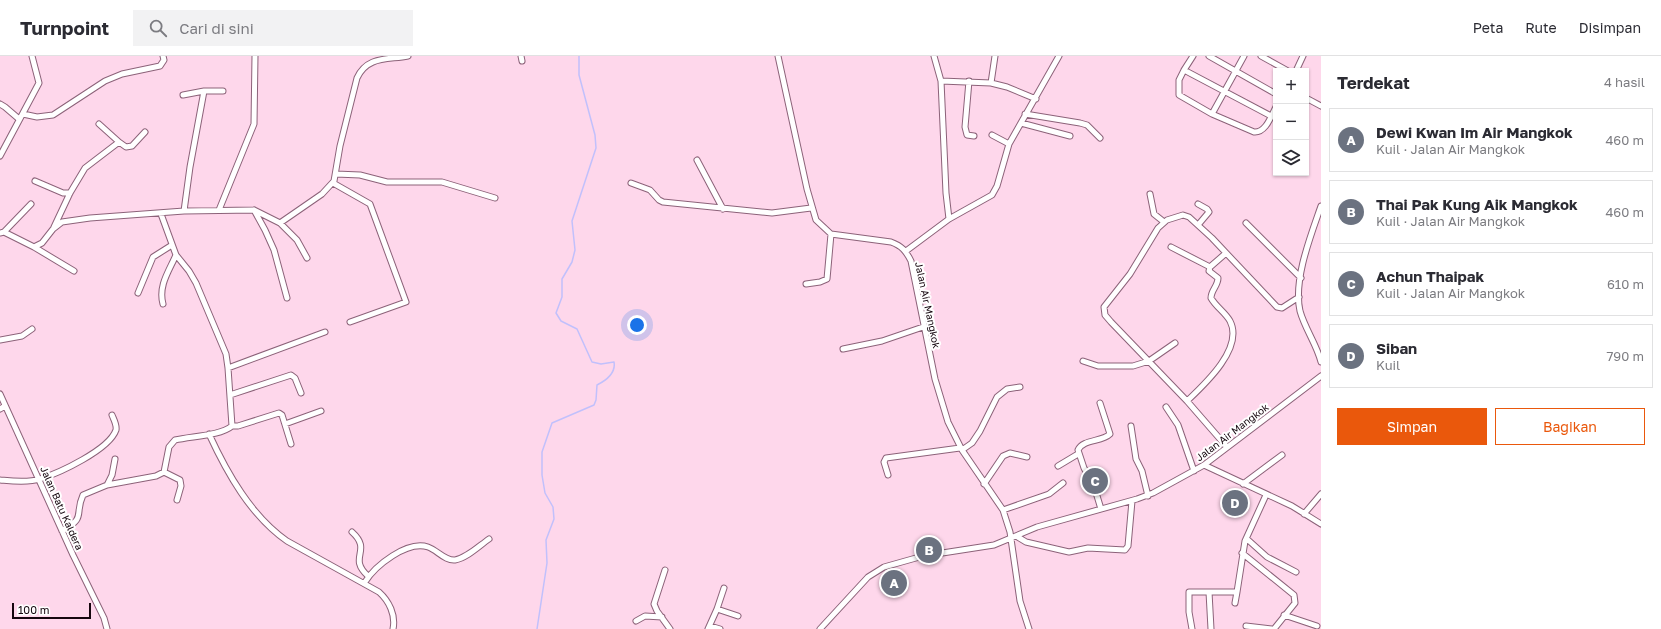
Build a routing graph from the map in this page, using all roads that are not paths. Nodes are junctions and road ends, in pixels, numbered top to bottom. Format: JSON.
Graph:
{"nodes":[{"id":1,"x":32,"y":56,"type":"edge"},
{"id":2,"x":163,"y":56,"type":"edge"},
{"id":3,"x":255,"y":56,"type":"edge"},
{"id":4,"x":408,"y":56,"type":"edge"},
{"id":5,"x":778,"y":56,"type":"edge"},
{"id":6,"x":934,"y":56,"type":"edge"},
{"id":7,"x":995,"y":56,"type":"edge"},
{"id":8,"x":1059,"y":56,"type":"edge"},
{"id":9,"x":1193,"y":56,"type":"edge"},
{"id":10,"x":1210,"y":56,"type":"edge"},
{"id":11,"x":1244,"y":56,"type":"edge"},
{"id":12,"x":1261,"y":56,"type":"edge"},
{"id":13,"x":1303,"y":56,"type":"edge"},
{"id":14,"x":1283,"y":68,"type":"edge"},
{"id":15,"x":1297,"y":68,"type":"edge"},
{"id":16,"x":1184,"y":70,"type":"junction"},
{"id":17,"x":1235,"y":72,"type":"junction"},
{"id":18,"x":941,"y":81,"type":"junction"},
{"id":19,"x":969,"y":81,"type":"junction"},
{"id":20,"x":991,"y":83,"type":"junction"},
{"id":21,"x":204,"y":91,"type":"junction"},
{"id":22,"x":222,"y":91,"type":"dead end"},
{"id":23,"x":1225,"y":91,"type":"junction"},
{"id":24,"x":1273,"y":92,"type":"edge"},
{"id":25,"x":183,"y":95,"type":"dead end"},
{"id":26,"x":1036,"y":99,"type":"junction"},
{"id":27,"x":1309,"y":100,"type":"edge"},
{"id":28,"x":0,"y":104,"type":"edge"},
{"id":29,"x":1321,"y":106,"type":"edge"},
{"id":30,"x":1273,"y":112,"type":"edge"},
{"id":31,"x":23,"y":114,"type":"junction"},
{"id":32,"x":1025,"y":114,"type":"junction"},
{"id":33,"x":1212,"y":114,"type":"junction"},
{"id":34,"x":1271,"y":116,"type":"junction"},
{"id":35,"x":19,"y":120,"type":"junction"},
{"id":36,"x":1021,"y":123,"type":"junction"},
{"id":37,"x":99,"y":124,"type":"dead end"},
{"id":38,"x":145,"y":132,"type":"dead end"},
{"id":39,"x":992,"y":135,"type":"dead end"},
{"id":40,"x":974,"y":136,"type":"dead end"},
{"id":41,"x":1070,"y":136,"type":"dead end"},
{"id":42,"x":1100,"y":138,"type":"dead end"},
{"id":43,"x":119,"y":142,"type":"junction"},
{"id":44,"x":1009,"y":144,"type":"junction"},
{"id":45,"x":0,"y":156,"type":"edge"},
{"id":46,"x":697,"y":160,"type":"dead end"},
{"id":47,"x":336,"y":174,"type":"junction"},
{"id":48,"x":35,"y":181,"type":"dead end"},
{"id":49,"x":333,"y":183,"type":"junction"},
{"id":50,"x":631,"y":183,"type":"dead end"},
{"id":51,"x":70,"y":193,"type":"junction"},
{"id":52,"x":1150,"y":194,"type":"dead end"},
{"id":53,"x":495,"y":198,"type":"dead end"},
{"id":54,"x":31,"y":204,"type":"dead end"},
{"id":55,"x":1198,"y":204,"type":"dead end"},
{"id":56,"x":1321,"y":206,"type":"edge"},
{"id":57,"x":812,"y":208,"type":"junction"},
{"id":58,"x":723,"y":209,"type":"junction"},
{"id":59,"x":219,"y":210,"type":"junction"},
{"id":60,"x":254,"y":210,"type":"junction"},
{"id":61,"x":184,"y":211,"type":"junction"},
{"id":62,"x":161,"y":214,"type":"junction"},
{"id":63,"x":949,"y":219,"type":"junction"},
{"id":64,"x":1164,"y":222,"type":"junction"},
{"id":65,"x":280,"y":223,"type":"junction"},
{"id":66,"x":1246,"y":223,"type":"dead end"},
{"id":67,"x":1198,"y":225,"type":"junction"},
{"id":68,"x":53,"y":228,"type":"junction"},
{"id":69,"x":2,"y":233,"type":"edge"},
{"id":70,"x":830,"y":234,"type":"junction"},
{"id":71,"x":172,"y":245,"type":"junction"},
{"id":72,"x":34,"y":247,"type":"junction"},
{"id":73,"x":1171,"y":247,"type":"dead end"},
{"id":74,"x":906,"y":251,"type":"junction"},
{"id":75,"x":1226,"y":253,"type":"junction"},
{"id":76,"x":176,"y":255,"type":"junction"},
{"id":77,"x":307,"y":258,"type":"dead end"},
{"id":78,"x":1210,"y":267,"type":"junction"},
{"id":79,"x":74,"y":271,"type":"dead end"},
{"id":80,"x":1301,"y":278,"type":"junction"},
{"id":81,"x":806,"y":284,"type":"dead end"},
{"id":82,"x":138,"y":293,"type":"dead end"},
{"id":83,"x":1299,"y":297,"type":"junction"},
{"id":84,"x":288,"y":298,"type":"dead end"},
{"id":85,"x":163,"y":304,"type":"dead end"},
{"id":86,"x":350,"y":322,"type":"dead end"},
{"id":87,"x":923,"y":327,"type":"junction"},
{"id":88,"x":32,"y":330,"type":"dead end"},
{"id":89,"x":325,"y":332,"type":"dead end"},
{"id":90,"x":0,"y":340,"type":"edge"},
{"id":91,"x":1175,"y":343,"type":"dead end"},
{"id":92,"x":843,"y":349,"type":"dead end"},
{"id":93,"x":1083,"y":361,"type":"dead end"},
{"id":94,"x":1149,"y":361,"type":"junction"},
{"id":95,"x":1321,"y":362,"type":"edge"},
{"id":96,"x":228,"y":368,"type":"junction"},
{"id":97,"x":1321,"y":376,"type":"edge"},
{"id":98,"x":1020,"y":387,"type":"dead end"},
{"id":99,"x":302,"y":392,"type":"dead end"},
{"id":100,"x":0,"y":394,"type":"edge"},
{"id":101,"x":230,"y":395,"type":"junction"},
{"id":102,"x":1187,"y":401,"type":"junction"},
{"id":103,"x":1100,"y":403,"type":"dead end"},
{"id":104,"x":5,"y":406,"type":"junction"},
{"id":105,"x":1166,"y":407,"type":"dead end"},
{"id":106,"x":0,"y":409,"type":"edge"},
{"id":107,"x":321,"y":411,"type":"dead end"},
{"id":108,"x":112,"y":415,"type":"dead end"},
{"id":109,"x":285,"y":424,"type":"junction"},
{"id":110,"x":232,"y":426,"type":"junction"},
{"id":111,"x":1132,"y":426,"type":"dead end"},
{"id":112,"x":209,"y":434,"type":"junction"},
{"id":113,"x":291,"y":444,"type":"dead end"},
{"id":114,"x":1227,"y":447,"type":"junction"},
{"id":115,"x":961,"y":449,"type":"junction"},
{"id":116,"x":1078,"y":454,"type":"junction"},
{"id":117,"x":1282,"y":455,"type":"dead end"},
{"id":118,"x":1027,"y":457,"type":"dead end"},
{"id":119,"x":115,"y":459,"type":"dead end"},
{"id":120,"x":1204,"y":465,"type":"junction"},
{"id":121,"x":1058,"y":466,"type":"dead end"},
{"id":122,"x":1194,"y":471,"type":"junction"},
{"id":123,"x":164,"y":472,"type":"junction"},
{"id":124,"x":888,"y":475,"type":"dead end"},
{"id":125,"x":39,"y":479,"type":"junction"},
{"id":126,"x":0,"y":480,"type":"edge"},
{"id":127,"x":1063,"y":483,"type":"dead end"},
{"id":128,"x":984,"y":484,"type":"junction"},
{"id":129,"x":1243,"y":484,"type":"junction"},
{"id":130,"x":107,"y":485,"type":"junction"},
{"id":131,"x":1321,"y":494,"type":"edge"},
{"id":132,"x":1266,"y":495,"type":"junction"},
{"id":133,"x":1148,"y":496,"type":"junction"},
{"id":134,"x":177,"y":500,"type":"dead end"},
{"id":135,"x":1132,"y":501,"type":"junction"},
{"id":136,"x":1101,"y":509,"type":"junction"},
{"id":137,"x":1003,"y":510,"type":"junction"},
{"id":138,"x":1304,"y":514,"type":"junction"},
{"id":139,"x":1321,"y":524,"type":"edge"},
{"id":140,"x":62,"y":531,"type":"junction"},
{"id":141,"x":352,"y":532,"type":"dead end"},
{"id":142,"x":1014,"y":537,"type":"junction"},
{"id":143,"x":488,"y":539,"type":"dead end"},
{"id":144,"x":1246,"y":539,"type":"junction"},
{"id":145,"x":1242,"y":553,"type":"junction"},
{"id":146,"x":665,"y":570,"type":"dead end"},
{"id":147,"x":1296,"y":572,"type":"dead end"},
{"id":148,"x":368,"y":576,"type":"junction"},
{"id":149,"x":365,"y":582,"type":"junction"},
{"id":150,"x":724,"y":588,"type":"dead end"},
{"id":151,"x":1209,"y":592,"type":"junction"},
{"id":152,"x":1237,"y":592,"type":"junction"},
{"id":153,"x":1235,"y":603,"type":"dead end"},
{"id":154,"x":717,"y":609,"type":"junction"},
{"id":155,"x":1284,"y":615,"type":"junction"},
{"id":156,"x":738,"y":616,"type":"dead end"},
{"id":157,"x":662,"y":618,"type":"junction"},
{"id":158,"x":636,"y":621,"type":"dead end"},
{"id":159,"x":1246,"y":626,"type":"dead end"},
{"id":160,"x":1317,"y":626,"type":"dead end"},
{"id":161,"x":709,"y":627,"type":"edge"},
{"id":162,"x":107,"y":629,"type":"edge"},
{"id":163,"x":394,"y":629,"type":"edge"},
{"id":164,"x":670,"y":629,"type":"edge"},
{"id":165,"x":720,"y":629,"type":"edge"},
{"id":166,"x":820,"y":629,"type":"edge"},
{"id":167,"x":1029,"y":629,"type":"edge"},
{"id":168,"x":1192,"y":629,"type":"edge"},
{"id":169,"x":1211,"y":629,"type":"edge"},
{"id":170,"x":1273,"y":629,"type":"edge"}],
"edges":[{"from":1,"to":31,"type":"street"},
{"from":2,"to":31,"type":"street"},
{"from":3,"to":59,"type":"street"},
{"from":4,"to":47,"type":"street"},
{"from":5,"to":57,"type":"street"},
{"from":6,"to":18,"type":"street"},
{"from":7,"to":20,"type":"street"},
{"from":8,"to":26,"type":"street"},
{"from":9,"to":16,"type":"street"},
{"from":10,"to":17,"type":"street"},
{"from":11,"to":17,"type":"street"},
{"from":12,"to":14,"type":"street"},
{"from":13,"to":15,"type":"street"},
{"from":16,"to":23,"type":"street"},
{"from":16,"to":33,"type":"street"},
{"from":17,"to":23,"type":"street"},
{"from":17,"to":24,"type":"street"},
{"from":18,"to":19,"type":"street"},
{"from":18,"to":63,"type":"street"},
{"from":19,"to":20,"type":"street"},
{"from":19,"to":40,"type":"street"},
{"from":20,"to":26,"type":"street"},
{"from":21,"to":22,"type":"street"},
{"from":21,"to":25,"type":"street"},
{"from":21,"to":61,"type":"street"},
{"from":23,"to":33,"type":"street"},
{"from":23,"to":34,"type":"street"},
{"from":26,"to":32,"type":"street"},
{"from":27,"to":29,"type":"street"},
{"from":28,"to":35,"type":"street"},
{"from":30,"to":34,"type":"street"},
{"from":31,"to":35,"type":"street"},
{"from":32,"to":36,"type":"street"},
{"from":32,"to":42,"type":"street"},
{"from":33,"to":34,"type":"street"},
{"from":35,"to":45,"type":"street"},
{"from":36,"to":41,"type":"street"},
{"from":36,"to":44,"type":"street"},
{"from":37,"to":43,"type":"street"},
{"from":38,"to":43,"type":"street"},
{"from":39,"to":44,"type":"street"},
{"from":43,"to":51,"type":"street"},
{"from":44,"to":63,"type":"street"},
{"from":46,"to":58,"type":"street"},
{"from":47,"to":49,"type":"street"},
{"from":47,"to":53,"type":"street"},
{"from":48,"to":51,"type":"street"},
{"from":49,"to":65,"type":"street"},
{"from":49,"to":86,"type":"street"},
{"from":50,"to":58,"type":"street"},
{"from":51,"to":68,"type":"street"},
{"from":52,"to":64,"type":"street"},
{"from":54,"to":69,"type":"street"},
{"from":55,"to":67,"type":"street"},
{"from":56,"to":80,"type":"street"},
{"from":57,"to":58,"type":"street"},
{"from":57,"to":70,"type":"street"},
{"from":59,"to":60,"type":"street"},
{"from":59,"to":61,"type":"street"},
{"from":60,"to":65,"type":"street"},
{"from":60,"to":84,"type":"street"},
{"from":61,"to":62,"type":"street"},
{"from":62,"to":68,"type":"street"},
{"from":62,"to":71,"type":"street"},
{"from":63,"to":74,"type":"street"},
{"from":64,"to":67,"type":"street"},
{"from":64,"to":94,"type":"street"},
{"from":65,"to":77,"type":"street"},
{"from":66,"to":80,"type":"street"},
{"from":67,"to":75,"type":"street"},
{"from":68,"to":72,"type":"street"},
{"from":69,"to":72,"type":"street"},
{"from":70,"to":74,"type":"street","name":"Jalan Air Mangkok"},
{"from":70,"to":81,"type":"street"},
{"from":71,"to":76,"type":"street"},
{"from":71,"to":82,"type":"street"},
{"from":72,"to":79,"type":"street"},
{"from":73,"to":78,"type":"street"},
{"from":74,"to":87,"type":"street","name":"Jalan Air Mangkok"},
{"from":75,"to":78,"type":"street"},
{"from":75,"to":83,"type":"street"},
{"from":76,"to":85,"type":"street"},
{"from":76,"to":96,"type":"street"},
{"from":78,"to":102,"type":"street"},
{"from":80,"to":83,"type":"street"},
{"from":83,"to":95,"type":"street"},
{"from":87,"to":92,"type":"street"},
{"from":87,"to":115,"type":"street","name":"Jalan Air Mangkok"},
{"from":88,"to":90,"type":"street"},
{"from":89,"to":96,"type":"street"},
{"from":91,"to":94,"type":"street"},
{"from":93,"to":94,"type":"street"},
{"from":94,"to":102,"type":"street"},
{"from":96,"to":101,"type":"street"},
{"from":97,"to":114,"type":"street","name":"Jalan Air Mangkok"},
{"from":98,"to":115,"type":"street"},
{"from":99,"to":101,"type":"street"},
{"from":100,"to":104,"type":"street","name":"Jalan Batu Kaldera"},
{"from":101,"to":110,"type":"street"},
{"from":102,"to":114,"type":"street"},
{"from":103,"to":116,"type":"street"},
{"from":104,"to":106,"type":"street"},
{"from":104,"to":125,"type":"street","name":"Jalan Batu Kaldera"},
{"from":105,"to":122,"type":"street"},
{"from":107,"to":109,"type":"street"},
{"from":108,"to":125,"type":"street"},
{"from":109,"to":110,"type":"street"},
{"from":109,"to":113,"type":"street"},
{"from":110,"to":112,"type":"street"},
{"from":111,"to":133,"type":"street"},
{"from":112,"to":123,"type":"street"},
{"from":112,"to":149,"type":"street"},
{"from":114,"to":120,"type":"street","name":"Jalan Air Mangkok"},
{"from":115,"to":124,"type":"street"},
{"from":115,"to":128,"type":"street","name":"Jalan Air Mangkok"},
{"from":116,"to":121,"type":"street"},
{"from":116,"to":136,"type":"street"},
{"from":117,"to":129,"type":"street"},
{"from":118,"to":128,"type":"street"},
{"from":119,"to":130,"type":"street"},
{"from":120,"to":122,"type":"street","name":"Jalan Air Mangkok"},
{"from":120,"to":129,"type":"street"},
{"from":122,"to":133,"type":"street","name":"Jalan Air Mangkok"},
{"from":123,"to":130,"type":"street"},
{"from":123,"to":134,"type":"street"},
{"from":125,"to":126,"type":"street"},
{"from":125,"to":140,"type":"street","name":"Jalan Batu Kaldera"},
{"from":127,"to":137,"type":"street"},
{"from":128,"to":137,"type":"street","name":"Jalan Air Mangkok"},
{"from":129,"to":132,"type":"street"},
{"from":130,"to":140,"type":"street"},
{"from":131,"to":138,"type":"street"},
{"from":132,"to":138,"type":"street"},
{"from":132,"to":144,"type":"street"},
{"from":133,"to":135,"type":"street","name":"Jalan Air Mangkok"},
{"from":135,"to":136,"type":"street","name":"Jalan Air Mangkok"},
{"from":135,"to":142,"type":"street"},
{"from":136,"to":142,"type":"street","name":"Jalan Air Mangkok"},
{"from":137,"to":142,"type":"street","name":"Jalan Air Mangkok"},
{"from":138,"to":139,"type":"street"},
{"from":140,"to":162,"type":"street","name":"Jalan Batu Kaldera"},
{"from":141,"to":148,"type":"street"},
{"from":142,"to":166,"type":"street","name":"Jalan Air Mangkok"},
{"from":142,"to":167,"type":"street","name":"Jalan Air Mangkok"},
{"from":143,"to":148,"type":"street"},
{"from":144,"to":145,"type":"street"},
{"from":144,"to":147,"type":"street"},
{"from":145,"to":152,"type":"street"},
{"from":145,"to":155,"type":"street"},
{"from":146,"to":157,"type":"street"},
{"from":148,"to":149,"type":"street"},
{"from":149,"to":163,"type":"street"},
{"from":150,"to":154,"type":"street"},
{"from":151,"to":152,"type":"street"},
{"from":151,"to":168,"type":"street"},
{"from":151,"to":169,"type":"street"},
{"from":152,"to":153,"type":"street"},
{"from":154,"to":156,"type":"street"},
{"from":154,"to":161,"type":"street"},
{"from":155,"to":160,"type":"street"},
{"from":155,"to":170,"type":"street"},
{"from":157,"to":158,"type":"street"},
{"from":157,"to":164,"type":"street"},
{"from":159,"to":170,"type":"street"},
{"from":161,"to":165,"type":"street"}]}
